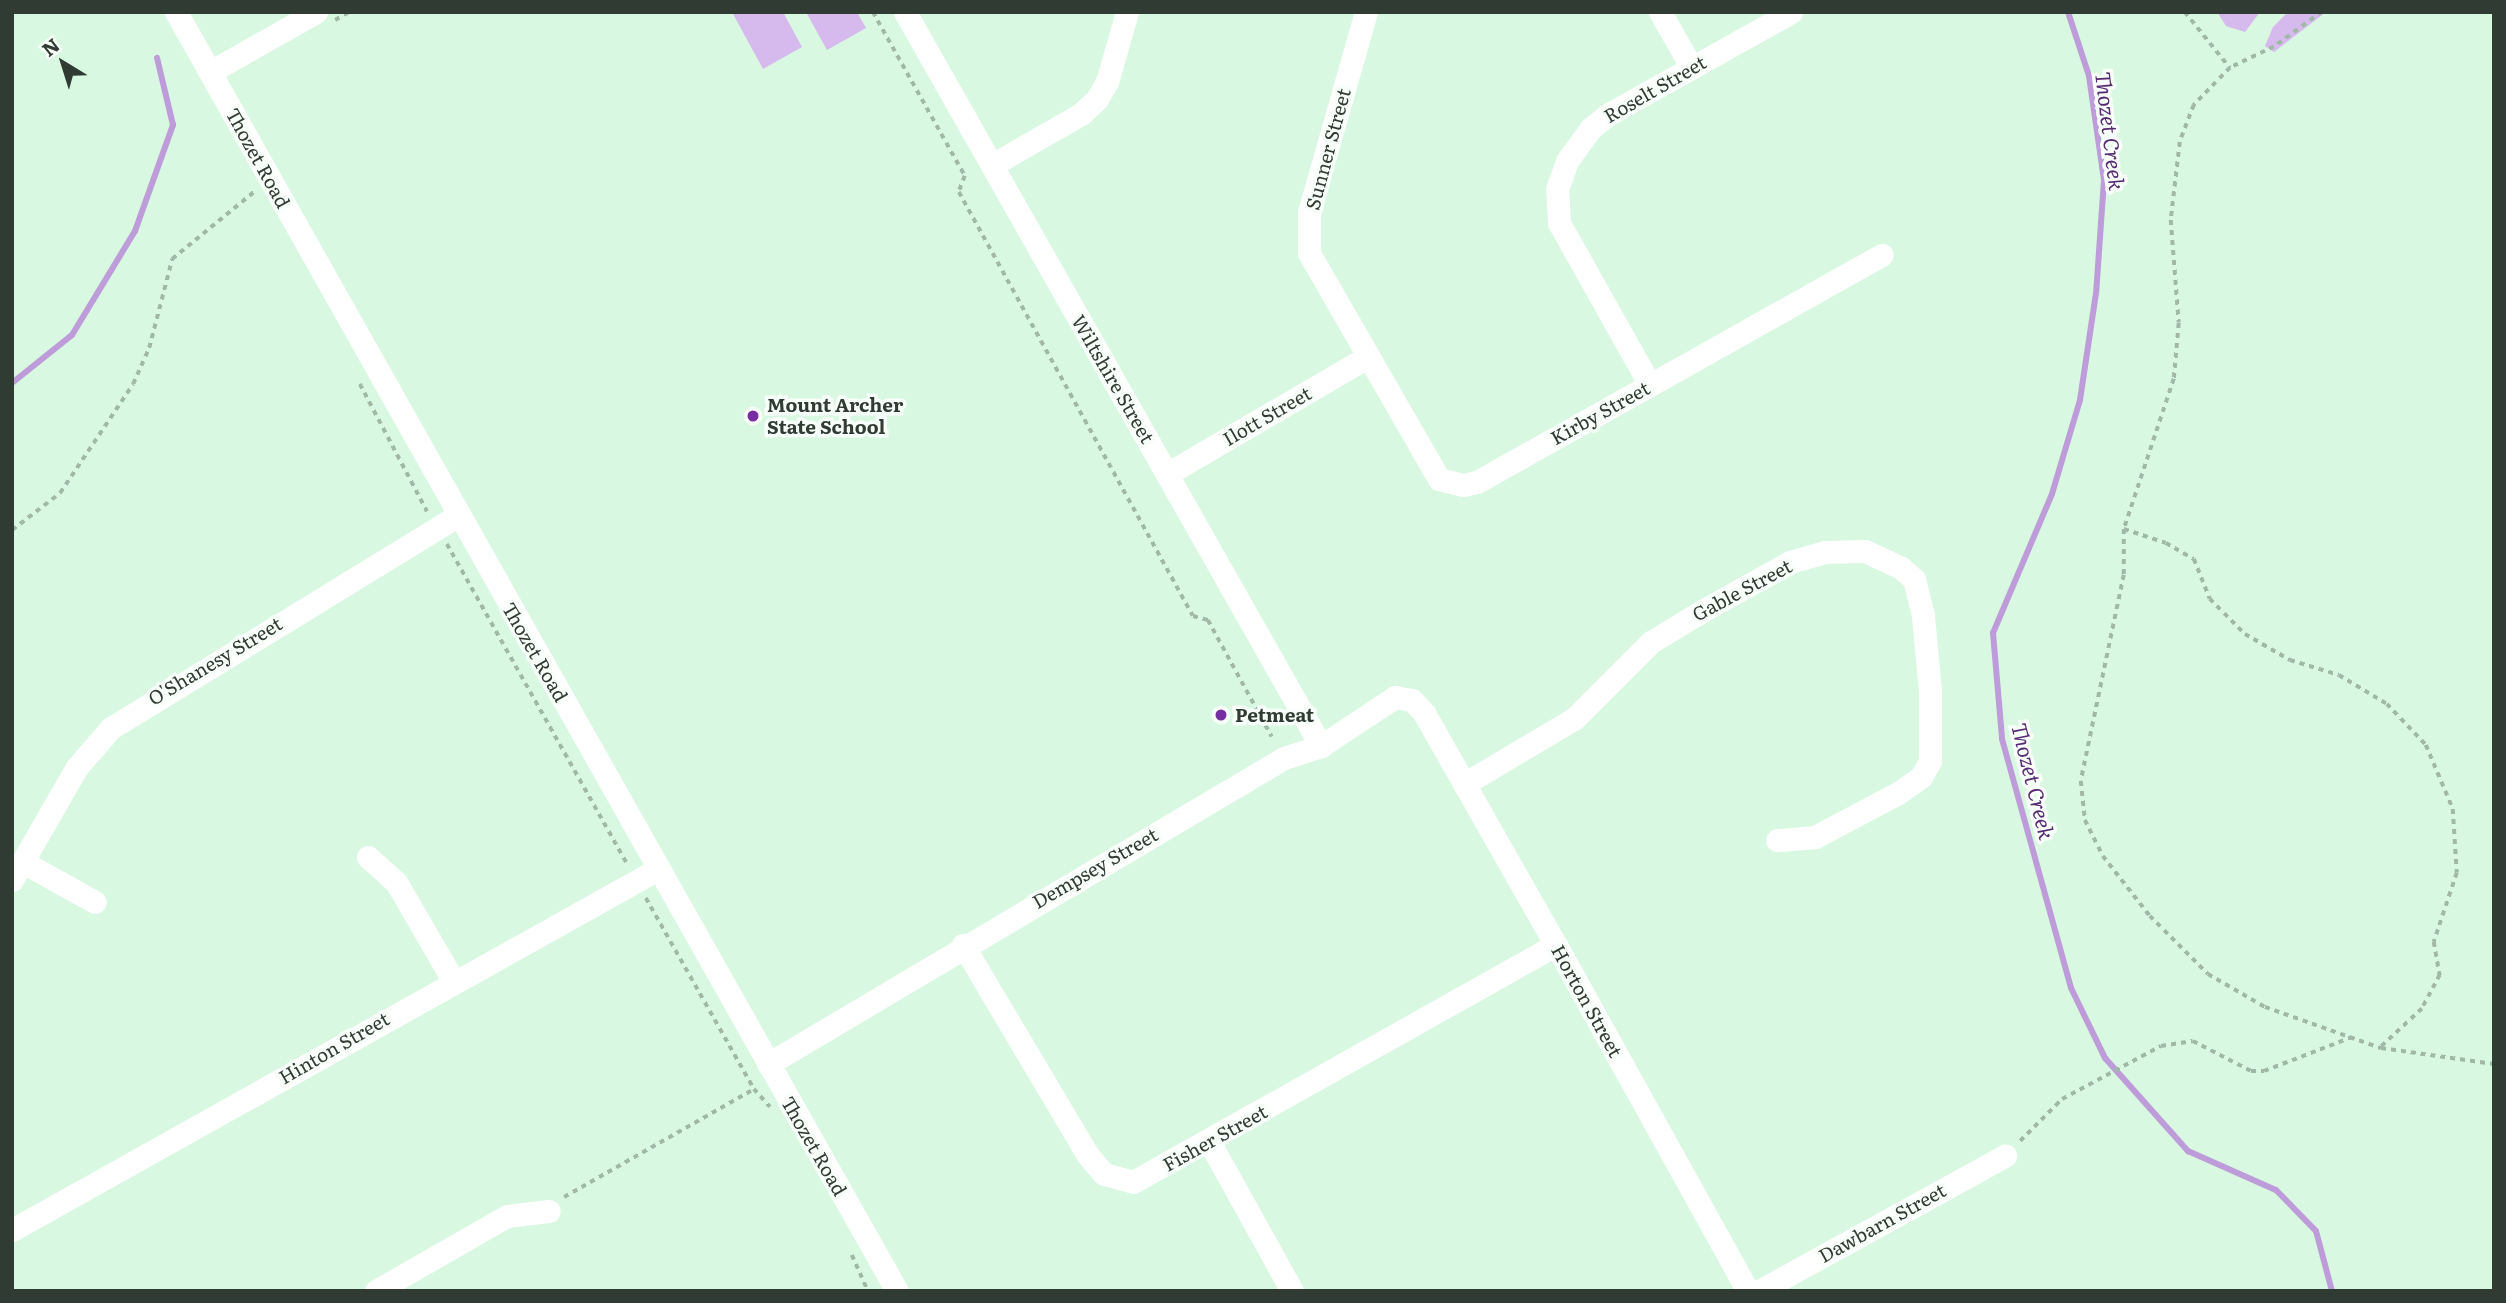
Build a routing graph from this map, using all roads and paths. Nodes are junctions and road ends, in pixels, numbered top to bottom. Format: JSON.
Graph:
{"nodes":[{"id":1,"x":176,"y":12,"type":"edge"},
{"id":2,"x":349,"y":12,"type":"edge"},
{"id":3,"x":873,"y":12,"type":"edge"},
{"id":4,"x":905,"y":12,"type":"edge"},
{"id":5,"x":1127,"y":12,"type":"edge"},
{"id":6,"x":1366,"y":12,"type":"edge"},
{"id":7,"x":1660,"y":12,"type":"edge"},
{"id":8,"x":1791,"y":12,"type":"edge"},
{"id":9,"x":2185,"y":12,"type":"edge"},
{"id":10,"x":2322,"y":12,"type":"edge"},
{"id":11,"x":321,"y":19,"type":"edge"},
{"id":12,"x":1692,"y":68,"type":"junction"},
{"id":13,"x":2230,"y":68,"type":"junction"},
{"id":14,"x":210,"y":72,"type":"junction"},
{"id":15,"x":992,"y":165,"type":"junction"},
{"id":16,"x":249,"y":179,"type":"dead end"},
{"id":17,"x":256,"y":191,"type":"junction"},
{"id":18,"x":262,"y":203,"type":"dead end"},
{"id":19,"x":1882,"y":255,"type":"dead end"},
{"id":20,"x":1367,"y":357,"type":"junction"},
{"id":21,"x":354,"y":370,"type":"dead end"},
{"id":22,"x":1650,"y":385,"type":"junction"},
{"id":23,"x":1167,"y":474,"type":"junction"},
{"id":24,"x":458,"y":515,"type":"junction"},
{"id":25,"x":436,"y":527,"type":"junction"},
{"id":26,"x":2124,"y":529,"type":"junction"},
{"id":27,"x":12,"y":530,"type":"edge"},
{"id":28,"x":1424,"y":713,"type":"joint"},
{"id":29,"x":1272,"y":737,"type":"dead end"},
{"id":30,"x":1321,"y":746,"type":"junction"},
{"id":31,"x":1464,"y":784,"type":"junction"},
{"id":32,"x":1777,"y":840,"type":"dead end"},
{"id":33,"x":368,"y":857,"type":"dead end"},
{"id":34,"x":658,"y":869,"type":"junction"},
{"id":35,"x":18,"y":871,"type":"edge"},
{"id":36,"x":636,"y":881,"type":"junction"},
{"id":37,"x":94,"y":902,"type":"dead end"},
{"id":38,"x":963,"y":945,"type":"junction"},
{"id":39,"x":1556,"y":945,"type":"junction"},
{"id":40,"x":453,"y":980,"type":"junction"},
{"id":41,"x":2354,"y":1036,"type":"junction"},
{"id":42,"x":2381,"y":1048,"type":"junction"},
{"id":43,"x":2494,"y":1064,"type":"edge"},
{"id":44,"x":771,"y":1070,"type":"junction"},
{"id":45,"x":754,"y":1089,"type":"junction"},
{"id":46,"x":777,"y":1118,"type":"dead end"},
{"id":47,"x":1210,"y":1143,"type":"junction"},
{"id":48,"x":2005,"y":1156,"type":"joint"},
{"id":49,"x":549,"y":1211,"type":"joint"},
{"id":50,"x":12,"y":1230,"type":"edge"},
{"id":51,"x":849,"y":1243,"type":"dead end"},
{"id":52,"x":376,"y":1291,"type":"edge"},
{"id":53,"x":868,"y":1291,"type":"edge"},
{"id":54,"x":897,"y":1291,"type":"edge"},
{"id":55,"x":1292,"y":1291,"type":"edge"},
{"id":56,"x":1748,"y":1291,"type":"edge"},
{"id":57,"x":1759,"y":1291,"type":"edge"}],
"edges":[{"from":1,"to":14,"type":"street","name":"Thozet Road"},
{"from":2,"to":11,"type":"path"},
{"from":3,"to":29,"type":"path"},
{"from":4,"to":15,"type":"street","name":"Wiltshire Street"},
{"from":5,"to":15,"type":"street"},
{"from":6,"to":20,"type":"street","name":"Sunner Street"},
{"from":7,"to":12,"type":"street"},
{"from":8,"to":12,"type":"street","name":"Roselt Street"},
{"from":9,"to":13,"type":"path"},
{"from":10,"to":13,"type":"path"},
{"from":11,"to":14,"type":"street"},
{"from":12,"to":22,"type":"street","name":"Roselt Street"},
{"from":13,"to":26,"type":"path"},
{"from":14,"to":24,"type":"street","name":"Thozet Road"},
{"from":15,"to":23,"type":"street","name":"Wiltshire Street"},
{"from":16,"to":17,"type":"path"},
{"from":17,"to":18,"type":"path"},
{"from":17,"to":27,"type":"path"},
{"from":19,"to":22,"type":"street","name":"Kirby Street"},
{"from":20,"to":22,"type":"street","name":"Kirby Street"},
{"from":20,"to":23,"type":"street","name":"Ilott Street"},
{"from":21,"to":25,"type":"path"},
{"from":23,"to":30,"type":"street","name":"Wiltshire Street"},
{"from":24,"to":25,"type":"street","name":"O'Shanesy Street"},
{"from":24,"to":34,"type":"street","name":"Thozet Road"},
{"from":25,"to":35,"type":"street","name":"O'Shanesy Street"},
{"from":25,"to":36,"type":"path"},
{"from":26,"to":41,"type":"path"},
{"from":26,"to":42,"type":"path"},
{"from":28,"to":30,"type":"street","name":"Dempsey Street"},
{"from":28,"to":31,"type":"street","name":"Horton Street"},
{"from":30,"to":38,"type":"street","name":"Dempsey Street"},
{"from":31,"to":32,"type":"street","name":"Gable Street"},
{"from":31,"to":39,"type":"street","name":"Horton Street"},
{"from":33,"to":40,"type":"street"},
{"from":34,"to":36,"type":"street","name":"Hinton Street"},
{"from":34,"to":44,"type":"street","name":"Thozet Road"},
{"from":35,"to":37,"type":"street","name":"O'Shanesy Street"},
{"from":36,"to":40,"type":"street","name":"Hinton Street"},
{"from":36,"to":45,"type":"path"},
{"from":38,"to":44,"type":"street","name":"Dempsey Street"},
{"from":38,"to":47,"type":"street","name":"Fisher Street"},
{"from":39,"to":47,"type":"street","name":"Fisher Street"},
{"from":39,"to":56,"type":"street","name":"Horton Street"},
{"from":40,"to":50,"type":"street","name":"Hinton Street"},
{"from":41,"to":42,"type":"path"},
{"from":41,"to":48,"type":"path"},
{"from":42,"to":43,"type":"path"},
{"from":44,"to":45,"type":"path"},
{"from":44,"to":54,"type":"street","name":"Thozet Road"},
{"from":45,"to":46,"type":"path"},
{"from":45,"to":49,"type":"path"},
{"from":47,"to":55,"type":"street"},
{"from":48,"to":57,"type":"street","name":"Dawbarn Street"},
{"from":49,"to":52,"type":"street"},
{"from":51,"to":53,"type":"path"}]}
